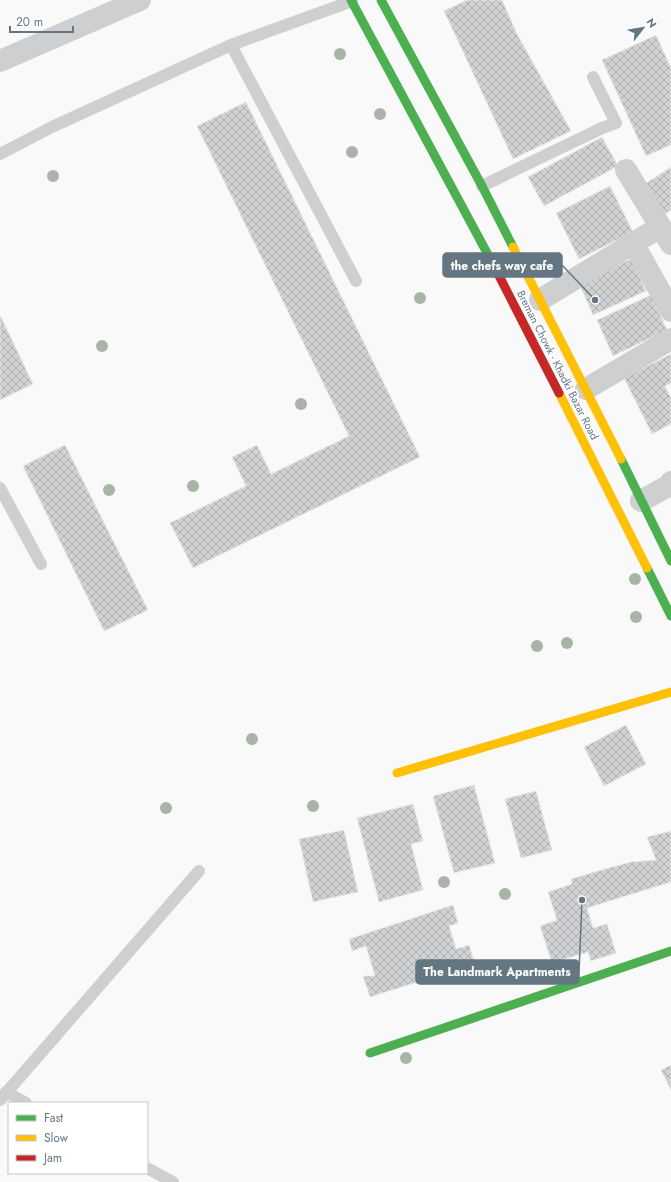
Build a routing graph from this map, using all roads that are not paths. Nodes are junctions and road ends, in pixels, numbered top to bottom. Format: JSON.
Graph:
{"nodes":[{"id":1,"x":140,"y":0,"type":"edge"},
{"id":2,"x":381,"y":0,"type":"edge"},
{"id":3,"x":352,"y":1,"type":"edge"},
{"id":4,"x":231,"y":45,"type":"junction"},
{"id":5,"x":0,"y":61,"type":"edge"},
{"id":6,"x":593,"y":77,"type":"dead end"},
{"id":7,"x":0,"y":154,"type":"edge"},
{"id":8,"x":626,"y":170,"type":"dead end"},
{"id":9,"x":482,"y":186,"type":"junction"},
{"id":10,"x":665,"y":236,"type":"edge"},
{"id":11,"x":633,"y":243,"type":"junction"},
{"id":12,"x":356,"y":281,"type":"dead end"},
{"id":13,"x":540,"y":300,"type":"junction"},
{"id":14,"x":671,"y":311,"type":"edge"},
{"id":15,"x":671,"y":339,"type":"edge"},
{"id":16,"x":586,"y":389,"type":"junction"},
{"id":17,"x":671,"y":482,"type":"edge"},
{"id":18,"x":0,"y":488,"type":"edge"},
{"id":19,"x":641,"y":501,"type":"junction"},
{"id":20,"x":671,"y":561,"type":"edge"},
{"id":21,"x":41,"y":564,"type":"dead end"},
{"id":22,"x":671,"y":616,"type":"edge"},
{"id":23,"x":671,"y":692,"type":"edge"},
{"id":24,"x":397,"y":773,"type":"dead end"},
{"id":25,"x":199,"y":871,"type":"dead end"},
{"id":26,"x":671,"y":951,"type":"edge"},
{"id":27,"x":370,"y":1053,"type":"dead end"},
{"id":28,"x":3,"y":1096,"type":"edge"},
{"id":29,"x":23,"y":1102,"type":"edge"},
{"id":30,"x":148,"y":1169,"type":"edge"},
{"id":31,"x":173,"y":1182,"type":"edge"}],
"edges":[{"from":1,"to":5,"type":"street"},
{"from":2,"to":9,"type":"main road","name":"Breman Chowk - Khadki Bazar Road"},
{"from":3,"to":4,"type":"lane"},
{"from":3,"to":22,"type":"main road","name":"Breman Chowk - Khadki Bazar Road"},
{"from":4,"to":7,"type":"lane"},
{"from":4,"to":12,"type":"lane"},
{"from":6,"to":9,"type":"lane"},
{"from":8,"to":10,"type":"street"},
{"from":9,"to":13,"type":"main road","name":"Breman Chowk - Khadki Bazar Road"},
{"from":10,"to":11,"type":"street"},
{"from":11,"to":13,"type":"street"},
{"from":11,"to":14,"type":"street"},
{"from":13,"to":16,"type":"main road","name":"Breman Chowk - Khadki Bazar Road"},
{"from":15,"to":16,"type":"street"},
{"from":16,"to":19,"type":"main road","name":"Breman Chowk - Khadki Bazar Road"},
{"from":17,"to":19,"type":"street"},
{"from":18,"to":21,"type":"lane"},
{"from":19,"to":20,"type":"main road","name":"Breman Chowk - Khadki Bazar Road"},
{"from":23,"to":24,"type":"main road"},
{"from":25,"to":28,"type":"lane"},
{"from":26,"to":27,"type":"main road"},
{"from":28,"to":29,"type":"lane"},
{"from":30,"to":31,"type":"lane"}]}
